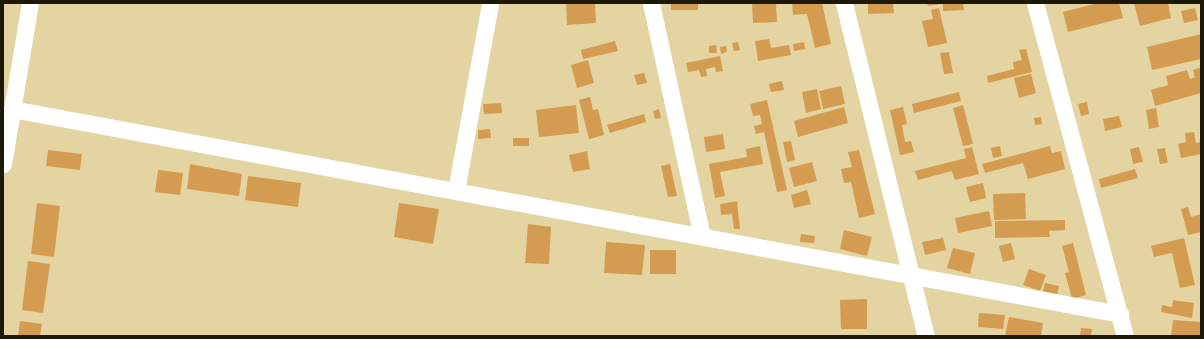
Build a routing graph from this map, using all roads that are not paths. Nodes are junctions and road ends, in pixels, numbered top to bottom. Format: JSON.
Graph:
{"nodes":[{"id":1,"x":30,"y":3,"type":"edge"},
{"id":2,"x":490,"y":3,"type":"edge"},
{"id":3,"x":651,"y":3,"type":"edge"},
{"id":4,"x":844,"y":3,"type":"edge"},
{"id":5,"x":1035,"y":3,"type":"edge"},
{"id":6,"x":12,"y":109,"type":"junction"},
{"id":7,"x":3,"y":164,"type":"edge"},
{"id":8,"x":456,"y":191,"type":"junction"},
{"id":9,"x":702,"y":237,"type":"junction"},
{"id":10,"x":912,"y":276,"type":"junction"},
{"id":11,"x":1120,"y":314,"type":"junction"},
{"id":12,"x":926,"y":336,"type":"edge"},
{"id":13,"x":1125,"y":336,"type":"edge"}],
"edges":[{"from":1,"to":6,"type":"street"},
{"from":2,"to":8,"type":"street"},
{"from":3,"to":9,"type":"street"},
{"from":4,"to":10,"type":"street"},
{"from":5,"to":11,"type":"street"},
{"from":6,"to":7,"type":"street"},
{"from":6,"to":8,"type":"street"},
{"from":8,"to":9,"type":"street"},
{"from":9,"to":10,"type":"street"},
{"from":10,"to":11,"type":"street"},
{"from":10,"to":12,"type":"street"},
{"from":11,"to":13,"type":"street"}]}
